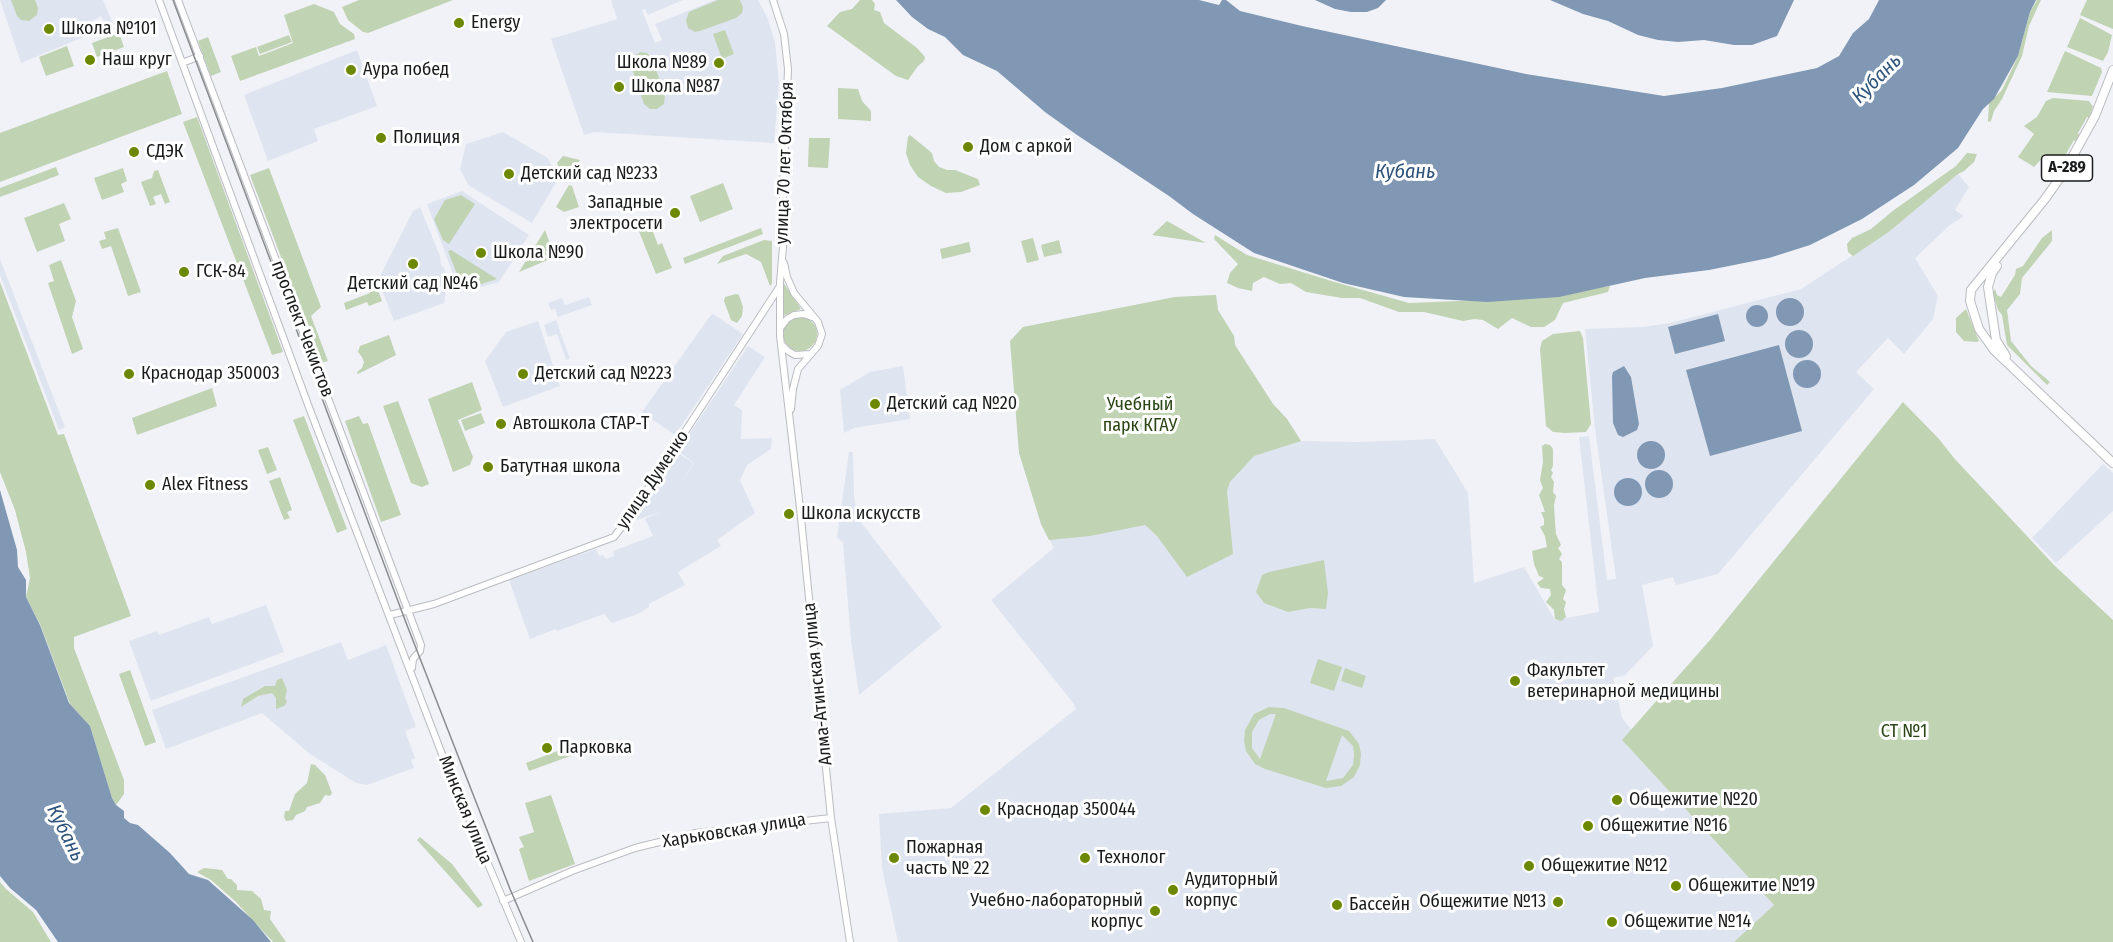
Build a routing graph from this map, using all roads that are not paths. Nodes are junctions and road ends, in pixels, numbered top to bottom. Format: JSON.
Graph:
{"nodes":[{"id":1,"x":159,"y":0,"type":"edge"},
{"id":2,"x":178,"y":0,"type":"edge"},
{"id":3,"x":773,"y":0,"type":"edge"},
{"id":4,"x":200,"y":56,"type":"junction"},
{"id":5,"x":182,"y":63,"type":"junction"},
{"id":6,"x":2113,"y":70,"type":"edge"},
{"id":7,"x":2113,"y":83,"type":"edge"},
{"id":8,"x":783,"y":247,"type":"junction"},
{"id":9,"x":788,"y":279,"type":"junction"},
{"id":10,"x":780,"y":284,"type":"junction"},
{"id":11,"x":763,"y":313,"type":"junction"},
{"id":12,"x":780,"y":319,"type":"junction"},
{"id":13,"x":815,"y":319,"type":"junction"},
{"id":14,"x":780,"y":328,"type":"junction"},
{"id":15,"x":781,"y":342,"type":"junction"},
{"id":16,"x":815,"y":350,"type":"junction"},
{"id":17,"x":2008,"y":361,"type":"junction"},
{"id":18,"x":790,"y":425,"type":"junction"},
{"id":19,"x":2113,"y":457,"type":"edge"},
{"id":20,"x":2113,"y":463,"type":"edge"},
{"id":21,"x":408,"y":611,"type":"junction"},
{"id":22,"x":390,"y":615,"type":"junction"},
{"id":23,"x":400,"y":642,"type":"junction"},
{"id":24,"x":416,"y":656,"type":"junction"},
{"id":25,"x":413,"y":677,"type":"junction"},
{"id":26,"x":831,"y":818,"type":"junction"},
{"id":27,"x":503,"y":901,"type":"junction"},
{"id":28,"x":521,"y":942,"type":"edge"},
{"id":29,"x":850,"y":942,"type":"edge"}],
"edges":[{"from":1,"to":5,"type":"main road","name":"проспект Чекистов"},
{"from":2,"to":4,"type":"main road","name":"проспект Чекистов"},
{"from":3,"to":8,"type":"main road","name":"улица 70 лет Октября"},
{"from":4,"to":5,"type":"main road"},
{"from":4,"to":21,"type":"main road","name":"проспект Чекистов"},
{"from":5,"to":22,"type":"main road","name":"проспект Чекистов"},
{"from":6,"to":17,"type":"highway","number":"А-289"},
{"from":7,"to":17,"type":"highway","number":"А-289"},
{"from":8,"to":9,"type":"main road"},
{"from":8,"to":10,"type":"main road","name":"улица 70 лет Октября"},
{"from":9,"to":10,"type":"main road"},
{"from":9,"to":13,"type":"main road"},
{"from":10,"to":11,"type":"main road","name":"улица Думенко"},
{"from":10,"to":12,"type":"main road","name":"улица 70 лет Октября"},
{"from":11,"to":12,"type":"main road"},
{"from":11,"to":21,"type":"main road","name":"улица Думенко"},
{"from":12,"to":14,"type":"main road","name":"улица 70 лет Октября"},
{"from":13,"to":14,"type":"main road"},
{"from":13,"to":16,"type":"main road"},
{"from":14,"to":15,"type":"main road","name":"Алма-Атинская улица"},
{"from":15,"to":16,"type":"main road"},
{"from":15,"to":18,"type":"main road","name":"Алма-Атинская улица"},
{"from":16,"to":18,"type":"main road","name":"Алма-Атинская улица"},
{"from":17,"to":19,"type":"highway"},
{"from":17,"to":20,"type":"highway"},
{"from":18,"to":26,"type":"main road","name":"Алма-Атинская улица"},
{"from":21,"to":22,"type":"main road","name":"улица Думенко"},
{"from":21,"to":24,"type":"main road","name":"проспект Чекистов"},
{"from":22,"to":23,"type":"main road","name":"проспект Чекистов"},
{"from":23,"to":24,"type":"main road","name":"проспект Чекистов"},
{"from":23,"to":25,"type":"main road","name":"проспект Чекистов"},
{"from":24,"to":25,"type":"main road","name":"проспект Чекистов"},
{"from":25,"to":27,"type":"main road","name":"Минская улица"},
{"from":26,"to":27,"type":"main road","name":"Харьковская улица"},
{"from":26,"to":29,"type":"main road","name":"Алма-Атинская улица"},
{"from":27,"to":28,"type":"main road","name":"Минская улица"}]}
